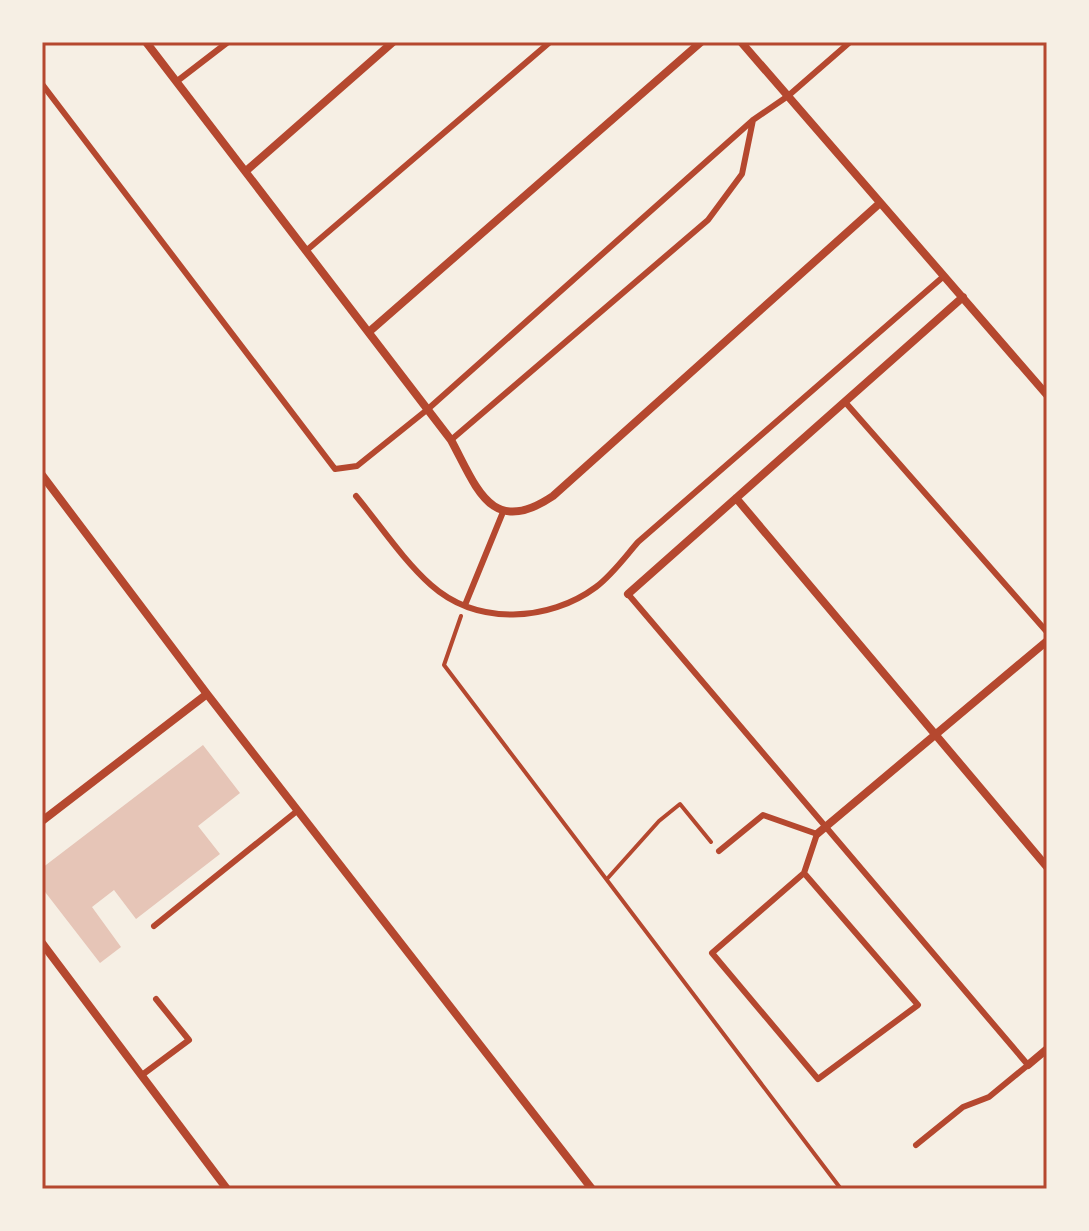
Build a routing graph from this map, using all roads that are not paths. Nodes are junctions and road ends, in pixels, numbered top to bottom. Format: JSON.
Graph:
{"nodes":[{"id":1,"x":146,"y":42,"type":"edge"},
{"id":2,"x":228,"y":42,"type":"edge"},
{"id":3,"x":393,"y":42,"type":"edge"},
{"id":4,"x":550,"y":42,"type":"edge"},
{"id":5,"x":701,"y":42,"type":"edge"},
{"id":6,"x":741,"y":42,"type":"edge"},
{"id":7,"x":850,"y":42,"type":"edge"},
{"id":8,"x":176,"y":82,"type":"junction"},
{"id":9,"x":42,"y":84,"type":"edge"},
{"id":10,"x":788,"y":96,"type":"junction"},
{"id":11,"x":753,"y":120,"type":"junction"},
{"id":12,"x":246,"y":171,"type":"junction"},
{"id":13,"x":880,"y":203,"type":"junction"},
{"id":14,"x":307,"y":250,"type":"junction"},
{"id":15,"x":944,"y":276,"type":"junction"},
{"id":16,"x":963,"y":297,"type":"junction"},
{"id":17,"x":370,"y":331,"type":"junction"},
{"id":18,"x":1047,"y":395,"type":"edge"},
{"id":19,"x":845,"y":402,"type":"junction"},
{"id":20,"x":428,"y":409,"type":"junction"},
{"id":21,"x":451,"y":440,"type":"junction"},
{"id":22,"x":42,"y":475,"type":"edge"},
{"id":23,"x":356,"y":496,"type":"dead end"},
{"id":24,"x":736,"y":498,"type":"junction"},
{"id":25,"x":507,"y":513,"type":"junction"},
{"id":26,"x":628,"y":594,"type":"joint"},
{"id":27,"x":465,"y":605,"type":"junction"},
{"id":28,"x":1047,"y":632,"type":"edge"},
{"id":29,"x":1047,"y":641,"type":"edge"},
{"id":30,"x":207,"y":694,"type":"junction"},
{"id":31,"x":934,"y":736,"type":"junction"},
{"id":32,"x":297,"y":811,"type":"junction"},
{"id":33,"x":42,"y":821,"type":"edge"},
{"id":34,"x":826,"y":826,"type":"junction"},
{"id":35,"x":817,"y":834,"type":"junction"},
{"id":36,"x":719,"y":851,"type":"road end"},
{"id":37,"x":1047,"y":867,"type":"edge"},
{"id":38,"x":804,"y":873,"type":"junction"},
{"id":39,"x":154,"y":926,"type":"dead end"},
{"id":40,"x":42,"y":943,"type":"edge"},
{"id":41,"x":156,"y":999,"type":"dead end"},
{"id":42,"x":1047,"y":1049,"type":"edge"},
{"id":43,"x":1028,"y":1065,"type":"junction"},
{"id":44,"x":142,"y":1075,"type":"junction"},
{"id":45,"x":916,"y":1145,"type":"dead end"},
{"id":46,"x":227,"y":1189,"type":"edge"},
{"id":47,"x":592,"y":1189,"type":"edge"}],
"edges":[{"from":1,"to":8,"type":"street"},
{"from":2,"to":8,"type":"lane"},
{"from":3,"to":12,"type":"street"},
{"from":4,"to":14,"type":"lane"},
{"from":5,"to":17,"type":"street"},
{"from":6,"to":10,"type":"street"},
{"from":7,"to":10,"type":"lane"},
{"from":8,"to":12,"type":"street"},
{"from":9,"to":20,"type":"lane"},
{"from":10,"to":11,"type":"lane"},
{"from":10,"to":13,"type":"street"},
{"from":11,"to":20,"type":"lane"},
{"from":11,"to":21,"type":"lane"},
{"from":12,"to":14,"type":"street"},
{"from":13,"to":15,"type":"street"},
{"from":13,"to":25,"type":"street"},
{"from":14,"to":17,"type":"street"},
{"from":15,"to":16,"type":"street"},
{"from":15,"to":27,"type":"lane"},
{"from":16,"to":18,"type":"street"},
{"from":16,"to":19,"type":"street"},
{"from":17,"to":20,"type":"street"},
{"from":19,"to":24,"type":"street"},
{"from":19,"to":28,"type":"lane"},
{"from":20,"to":21,"type":"street"},
{"from":21,"to":25,"type":"street"},
{"from":22,"to":30,"type":"street"},
{"from":23,"to":27,"type":"lane"},
{"from":24,"to":26,"type":"street"},
{"from":24,"to":31,"type":"street"},
{"from":25,"to":27,"type":"lane"},
{"from":26,"to":34,"type":"lane"},
{"from":29,"to":31,"type":"street"},
{"from":30,"to":32,"type":"street"},
{"from":30,"to":33,"type":"street"},
{"from":31,"to":34,"type":"street"},
{"from":31,"to":37,"type":"street"},
{"from":32,"to":39,"type":"lane"},
{"from":32,"to":47,"type":"street"},
{"from":34,"to":35,"type":"street"},
{"from":34,"to":43,"type":"lane"},
{"from":35,"to":36,"type":"lane"},
{"from":35,"to":38,"type":"lane"},
{"from":38,"to":38,"type":"lane"},
{"from":40,"to":44,"type":"street"},
{"from":41,"to":44,"type":"lane"},
{"from":42,"to":43,"type":"street"},
{"from":43,"to":45,"type":"lane"},
{"from":44,"to":46,"type":"street"}]}
